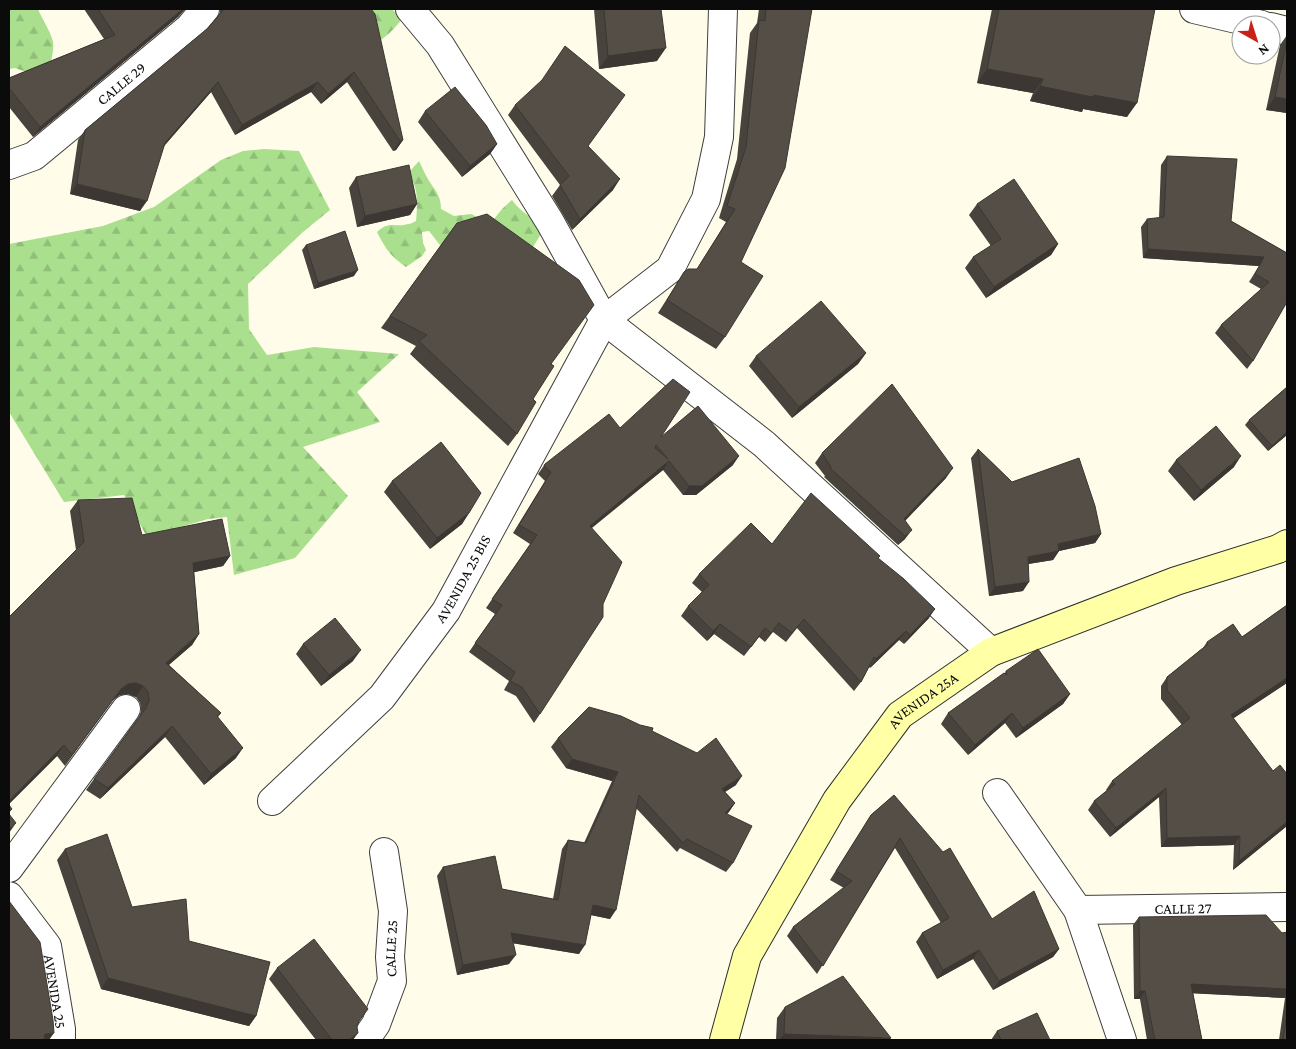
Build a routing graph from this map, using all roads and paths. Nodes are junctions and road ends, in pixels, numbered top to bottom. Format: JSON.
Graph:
{"nodes":[{"id":1,"x":205,"y":9,"type":"edge"},
{"id":2,"x":410,"y":9,"type":"edge"},
{"id":3,"x":723,"y":9,"type":"edge"},
{"id":4,"x":1194,"y":9,"type":"edge"},
{"id":5,"x":1231,"y":18,"type":"edge"},
{"id":6,"x":9,"y":166,"type":"edge"},
{"id":7,"x":604,"y":320,"type":"junction"},
{"id":8,"x":1287,"y":544,"type":"edge"},
{"id":9,"x":991,"y":652,"type":"junction"},
{"id":10,"x":126,"y":709,"type":"dead end"},
{"id":11,"x":997,"y":792,"type":"dead end"},
{"id":12,"x":272,"y":802,"type":"dead end"},
{"id":13,"x":384,"y":852,"type":"dead end"},
{"id":14,"x":9,"y":868,"type":"edge"},
{"id":15,"x":9,"y":896,"type":"edge"},
{"id":16,"x":1287,"y":907,"type":"edge"},
{"id":17,"x":1078,"y":910,"type":"junction"},
{"id":18,"x":61,"y":1040,"type":"edge"},
{"id":19,"x":365,"y":1040,"type":"edge"},
{"id":20,"x":724,"y":1040,"type":"edge"},
{"id":21,"x":1122,"y":1040,"type":"edge"}],
"edges":[{"from":1,"to":6,"type":"street","name":"CALLE 29"},
{"from":2,"to":7,"type":"street"},
{"from":3,"to":7,"type":"street"},
{"from":4,"to":5,"type":"street"},
{"from":7,"to":9,"type":"street"},
{"from":7,"to":12,"type":"street","name":"AVENIDA 25 BIS"},
{"from":8,"to":9,"type":"main road","name":"AVENIDA 25A"},
{"from":9,"to":20,"type":"main road","name":"AVENIDA 25A"},
{"from":10,"to":14,"type":"street"},
{"from":11,"to":17,"type":"street"},
{"from":13,"to":19,"type":"street","name":"CALLE 25"},
{"from":15,"to":18,"type":"street","name":"AVENIDA 25"},
{"from":16,"to":17,"type":"street","name":"CALLE 27"},
{"from":17,"to":21,"type":"street"}]}
